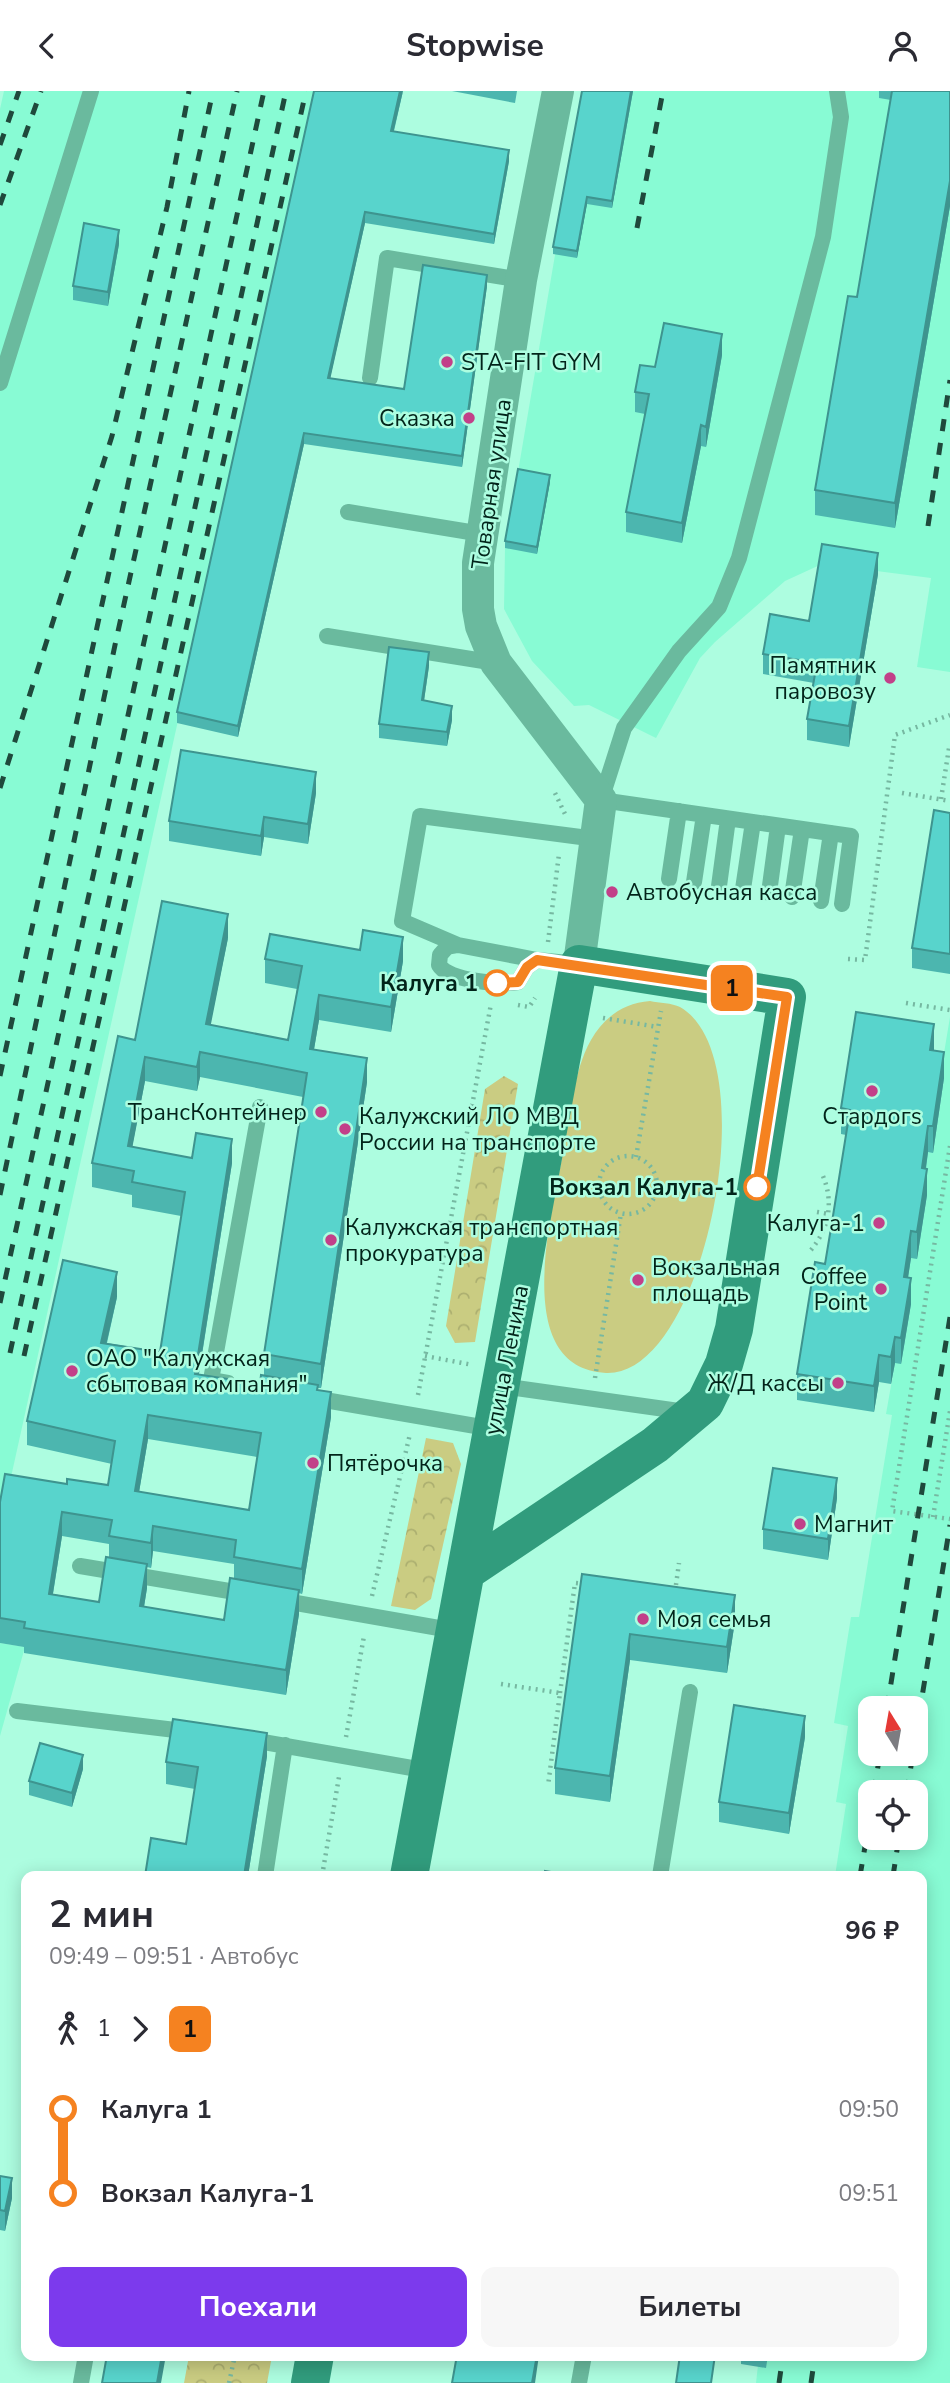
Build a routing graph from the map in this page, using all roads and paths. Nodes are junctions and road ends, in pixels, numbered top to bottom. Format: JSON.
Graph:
{"nodes":[{"id":1,"x":91,"y":91,"type":"edge"},
{"id":2,"x":558,"y":91,"type":"edge"},
{"id":3,"x":836,"y":91,"type":"edge"},
{"id":4,"x":521,"y":280,"type":"junction"},
{"id":5,"x":370,"y":378,"type":"dead end"},
{"id":6,"x":0,"y":383,"type":"edge"},
{"id":7,"x":348,"y":512,"type":"dead end"},
{"id":8,"x":482,"y":534,"type":"junction"},
{"id":9,"x":327,"y":636,"type":"dead end"},
{"id":10,"x":496,"y":663,"type":"junction"},
{"id":11,"x":950,"y":715,"type":"edge"},
{"id":12,"x":949,"y":748,"type":"edge"},
{"id":13,"x":551,"y":786,"type":"dead end"},
{"id":14,"x":902,"y":793,"type":"dead end"},
{"id":15,"x":941,"y":799,"type":"junction"},
{"id":16,"x":601,"y":800,"type":"junction"},
{"id":17,"x":950,"y":801,"type":"edge"},
{"id":18,"x":679,"y":811,"type":"junction"},
{"id":19,"x":704,"y":815,"type":"junction"},
{"id":20,"x":729,"y":818,"type":"junction"},
{"id":21,"x":753,"y":822,"type":"junction"},
{"id":22,"x":778,"y":826,"type":"junction"},
{"id":23,"x":802,"y":829,"type":"junction"},
{"id":24,"x":831,"y":833,"type":"junction"},
{"id":25,"x":562,"y":835,"type":"junction"},
{"id":26,"x":596,"y":839,"type":"junction"},
{"id":27,"x":669,"y":879,"type":"dead end"},
{"id":28,"x":694,"y":882,"type":"dead end"},
{"id":29,"x":719,"y":886,"type":"dead end"},
{"id":30,"x":743,"y":889,"type":"dead end"},
{"id":31,"x":769,"y":893,"type":"dead end"},
{"id":32,"x":792,"y":897,"type":"dead end"},
{"id":33,"x":821,"y":901,"type":"dead end"},
{"id":34,"x":842,"y":904,"type":"dead end"},
{"id":35,"x":458,"y":945,"type":"junction"},
{"id":36,"x":848,"y":959,"type":"dead end"},
{"id":37,"x":554,"y":962,"type":"junction"},
{"id":38,"x":663,"y":1003,"type":"dead end"},
{"id":39,"x":906,"y":1003,"type":"dead end"},
{"id":40,"x":529,"y":1007,"type":"dead end"},
{"id":41,"x":950,"y":1010,"type":"edge"},
{"id":42,"x":602,"y":1018,"type":"dead end"},
{"id":43,"x":659,"y":1027,"type":"junction"},
{"id":44,"x":260,"y":1107,"type":"dead end"},
{"id":45,"x":950,"y":1146,"type":"edge"},
{"id":46,"x":636,"y":1157,"type":"junction"},
{"id":47,"x":823,"y":1176,"type":"dead end"},
{"id":48,"x":657,"y":1187,"type":"junction"},
{"id":49,"x":718,"y":1197,"type":"dead end"},
{"id":50,"x":817,"y":1212,"type":"dead end"},
{"id":51,"x":621,"y":1213,"type":"junction"},
{"id":52,"x":828,"y":1214,"type":"junction"},
{"id":53,"x":837,"y":1215,"type":"edge"},
{"id":54,"x":811,"y":1250,"type":"dead end"},
{"id":55,"x":425,"y":1356,"type":"dead end"},
{"id":56,"x":492,"y":1376,"type":"junction"},
{"id":57,"x":595,"y":1384,"type":"dead end"},
{"id":58,"x":249,"y":1387,"type":"edge"},
{"id":59,"x":301,"y":1396,"type":"edge"},
{"id":60,"x":950,"y":1411,"type":"edge"},
{"id":61,"x":692,"y":1413,"type":"junction"},
{"id":62,"x":493,"y":1429,"type":"junction"},
{"id":63,"x":933,"y":1517,"type":"junction"},
{"id":64,"x":950,"y":1519,"type":"edge"},
{"id":65,"x":679,"y":1563,"type":"dead end"},
{"id":66,"x":80,"y":1566,"type":"dead end"},
{"id":67,"x":467,"y":1571,"type":"junction"},
{"id":68,"x":587,"y":1584,"type":"edge"},
{"id":69,"x":662,"y":1594,"type":"edge"},
{"id":70,"x":456,"y":1631,"type":"junction"},
{"id":71,"x":501,"y":1684,"type":"dead end"},
{"id":72,"x":690,"y":1692,"type":"dead end"},
{"id":73,"x":560,"y":1693,"type":"junction"},
{"id":74,"x":17,"y":1711,"type":"dead end"},
{"id":75,"x":205,"y":1734,"type":"edge"},
{"id":76,"x":232,"y":1737,"type":"edge"},
{"id":77,"x":285,"y":1745,"type":"junction"},
{"id":78,"x":429,"y":1772,"type":"junction"},
{"id":79,"x":548,"y":1786,"type":"dead end"},
{"id":80,"x":266,"y":1871,"type":"edge"},
{"id":81,"x":410,"y":1871,"type":"edge"},
{"id":82,"x":661,"y":1871,"type":"edge"},
{"id":83,"x":85,"y":2361,"type":"edge"},
{"id":84,"x":234,"y":2361,"type":"edge"},
{"id":85,"x":314,"y":2361,"type":"edge"},
{"id":86,"x":583,"y":2361,"type":"edge"},
{"id":87,"x":81,"y":2383,"type":"edge"},
{"id":88,"x":229,"y":2383,"type":"edge"},
{"id":89,"x":310,"y":2383,"type":"edge"},
{"id":90,"x":579,"y":2383,"type":"edge"}],
"edges":[{"from":1,"to":6,"type":"lane"},
{"from":2,"to":4,"type":"street","name":"Товарная улица"},
{"from":3,"to":16,"type":"lane"},
{"from":4,"to":5,"type":"lane"},
{"from":4,"to":8,"type":"street","name":"Товарная улица"},
{"from":7,"to":8,"type":"lane"},
{"from":8,"to":10,"type":"street","name":"Товарная улица"},
{"from":9,"to":10,"type":"lane"},
{"from":10,"to":16,"type":"street","name":"Товарная улица"},
{"from":11,"to":36,"type":"path"},
{"from":12,"to":15,"type":"path"},
{"from":13,"to":25,"type":"path"},
{"from":14,"to":15,"type":"path"},
{"from":15,"to":17,"type":"path"},
{"from":16,"to":18,"type":"lane"},
{"from":16,"to":26,"type":"street","name":"улица Ленина"},
{"from":18,"to":19,"type":"lane"},
{"from":18,"to":27,"type":"lane"},
{"from":19,"to":20,"type":"lane"},
{"from":19,"to":28,"type":"lane"},
{"from":20,"to":21,"type":"lane"},
{"from":20,"to":29,"type":"lane"},
{"from":21,"to":22,"type":"lane"},
{"from":21,"to":30,"type":"lane"},
{"from":22,"to":23,"type":"lane"},
{"from":22,"to":31,"type":"lane"},
{"from":23,"to":24,"type":"lane"},
{"from":23,"to":32,"type":"lane"},
{"from":24,"to":33,"type":"lane"},
{"from":24,"to":34,"type":"lane"},
{"from":25,"to":26,"type":"lane"},
{"from":25,"to":35,"type":"lane"},
{"from":25,"to":37,"type":"path"},
{"from":26,"to":37,"type":"street","name":"улица Ленина"},
{"from":35,"to":37,"type":"lane"},
{"from":35,"to":37,"type":"lane"},
{"from":37,"to":40,"type":"path"},
{"from":37,"to":56,"type":"main road","name":"улица Ленина"},
{"from":37,"to":61,"type":"main road"},
{"from":38,"to":43,"type":"path"},
{"from":39,"to":41,"type":"path"},
{"from":42,"to":43,"type":"path"},
{"from":43,"to":46,"type":"path"},
{"from":44,"to":58,"type":"lane"},
{"from":45,"to":63,"type":"path"},
{"from":46,"to":48,"type":"path"},
{"from":46,"to":51,"type":"path"},
{"from":47,"to":52,"type":"path"},
{"from":48,"to":49,"type":"path"},
{"from":48,"to":51,"type":"path"},
{"from":50,"to":52,"type":"path"},
{"from":51,"to":57,"type":"path"},
{"from":52,"to":53,"type":"path"},
{"from":52,"to":54,"type":"path"},
{"from":55,"to":56,"type":"path"},
{"from":56,"to":61,"type":"lane"},
{"from":56,"to":62,"type":"main road","name":"улица Ленина"},
{"from":59,"to":62,"type":"lane"},
{"from":60,"to":63,"type":"path"},
{"from":61,"to":67,"type":"main road"},
{"from":62,"to":67,"type":"main road","name":"улица Ленина"},
{"from":63,"to":64,"type":"path"},
{"from":65,"to":69,"type":"path"},
{"from":66,"to":70,"type":"lane"},
{"from":67,"to":70,"type":"main road","name":"улица Ленина"},
{"from":68,"to":73,"type":"path"},
{"from":70,"to":78,"type":"main road","name":"улица Ленина"},
{"from":71,"to":73,"type":"path"},
{"from":72,"to":82,"type":"lane"},
{"from":73,"to":79,"type":"path"},
{"from":74,"to":75,"type":"lane"},
{"from":76,"to":77,"type":"lane"},
{"from":77,"to":78,"type":"lane"},
{"from":77,"to":80,"type":"lane"},
{"from":78,"to":81,"type":"main road","name":"улица Ленина"},
{"from":83,"to":87,"type":"lane"},
{"from":84,"to":88,"type":"path"},
{"from":85,"to":89,"type":"main road"},
{"from":86,"to":90,"type":"lane"}]}
